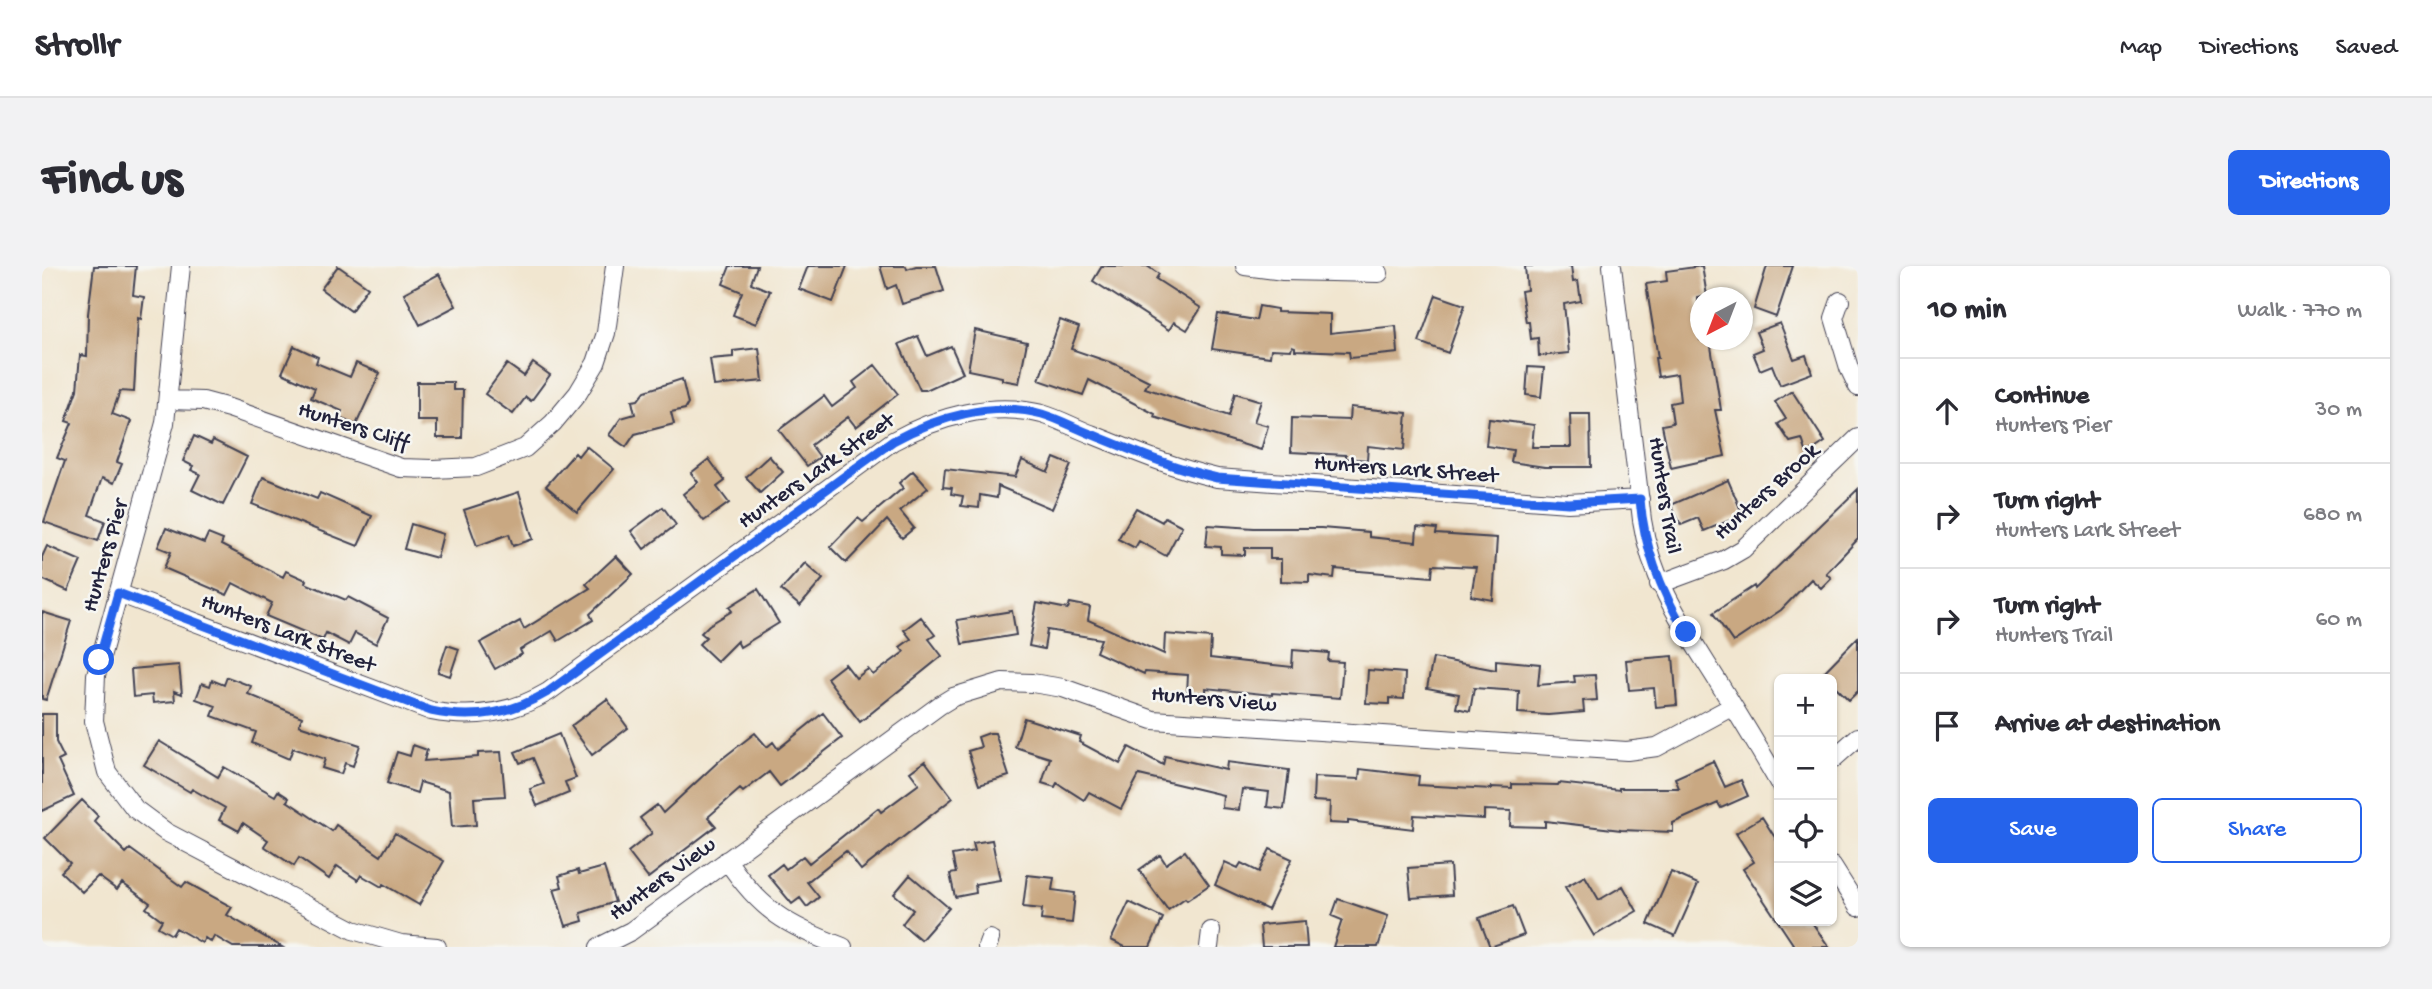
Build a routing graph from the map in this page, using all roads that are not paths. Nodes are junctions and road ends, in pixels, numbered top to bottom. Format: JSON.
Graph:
{"nodes":[{"id":1,"x":181,"y":266,"type":"edge"},
{"id":2,"x":615,"y":266,"type":"edge"},
{"id":3,"x":1245,"y":266,"type":"edge"},
{"id":4,"x":1612,"y":266,"type":"edge"},
{"id":5,"x":1379,"y":273,"type":"dead end"},
{"id":6,"x":1840,"y":301,"type":"dead end"},
{"id":7,"x":1858,"y":387,"type":"edge"},
{"id":8,"x":168,"y":400,"type":"junction"},
{"id":9,"x":1858,"y":438,"type":"edge"},
{"id":10,"x":1640,"y":499,"type":"junction"},
{"id":11,"x":1659,"y":584,"type":"junction"},
{"id":12,"x":118,"y":593,"type":"junction"},
{"id":13,"x":1733,"y":706,"type":"junction"},
{"id":14,"x":1858,"y":737,"type":"edge"},
{"id":15,"x":1837,"y":756,"type":"edge"},
{"id":16,"x":1774,"y":775,"type":"edge"},
{"id":17,"x":727,"y":860,"type":"junction"},
{"id":18,"x":1837,"y":874,"type":"edge"},
{"id":19,"x":1858,"y":907,"type":"edge"},
{"id":20,"x":437,"y":947,"type":"edge"},
{"id":21,"x":599,"y":947,"type":"edge"},
{"id":22,"x":843,"y":947,"type":"edge"}],
"edges":[{"from":1,"to":8,"type":"street","name":"Hunters Pier"},
{"from":2,"to":8,"type":"street","name":"Hunters Cliff"},
{"from":3,"to":5,"type":"street"},
{"from":4,"to":10,"type":"street","name":"Hunters Trail"},
{"from":6,"to":7,"type":"street"},
{"from":8,"to":12,"type":"street","name":"Hunters Pier"},
{"from":9,"to":11,"type":"street","name":"Hunters Brook"},
{"from":10,"to":11,"type":"street","name":"Hunters Trail"},
{"from":10,"to":12,"type":"street","name":"Hunters Lark Street"},
{"from":11,"to":13,"type":"street","name":"Hunters Trail"},
{"from":12,"to":20,"type":"street","name":"Hunters Pier"},
{"from":13,"to":16,"type":"street","name":"Hunters Trail"},
{"from":13,"to":17,"type":"street","name":"Hunters View"},
{"from":14,"to":15,"type":"street"},
{"from":17,"to":21,"type":"street","name":"Hunters View"},
{"from":17,"to":22,"type":"street"},
{"from":18,"to":19,"type":"street"}]}
